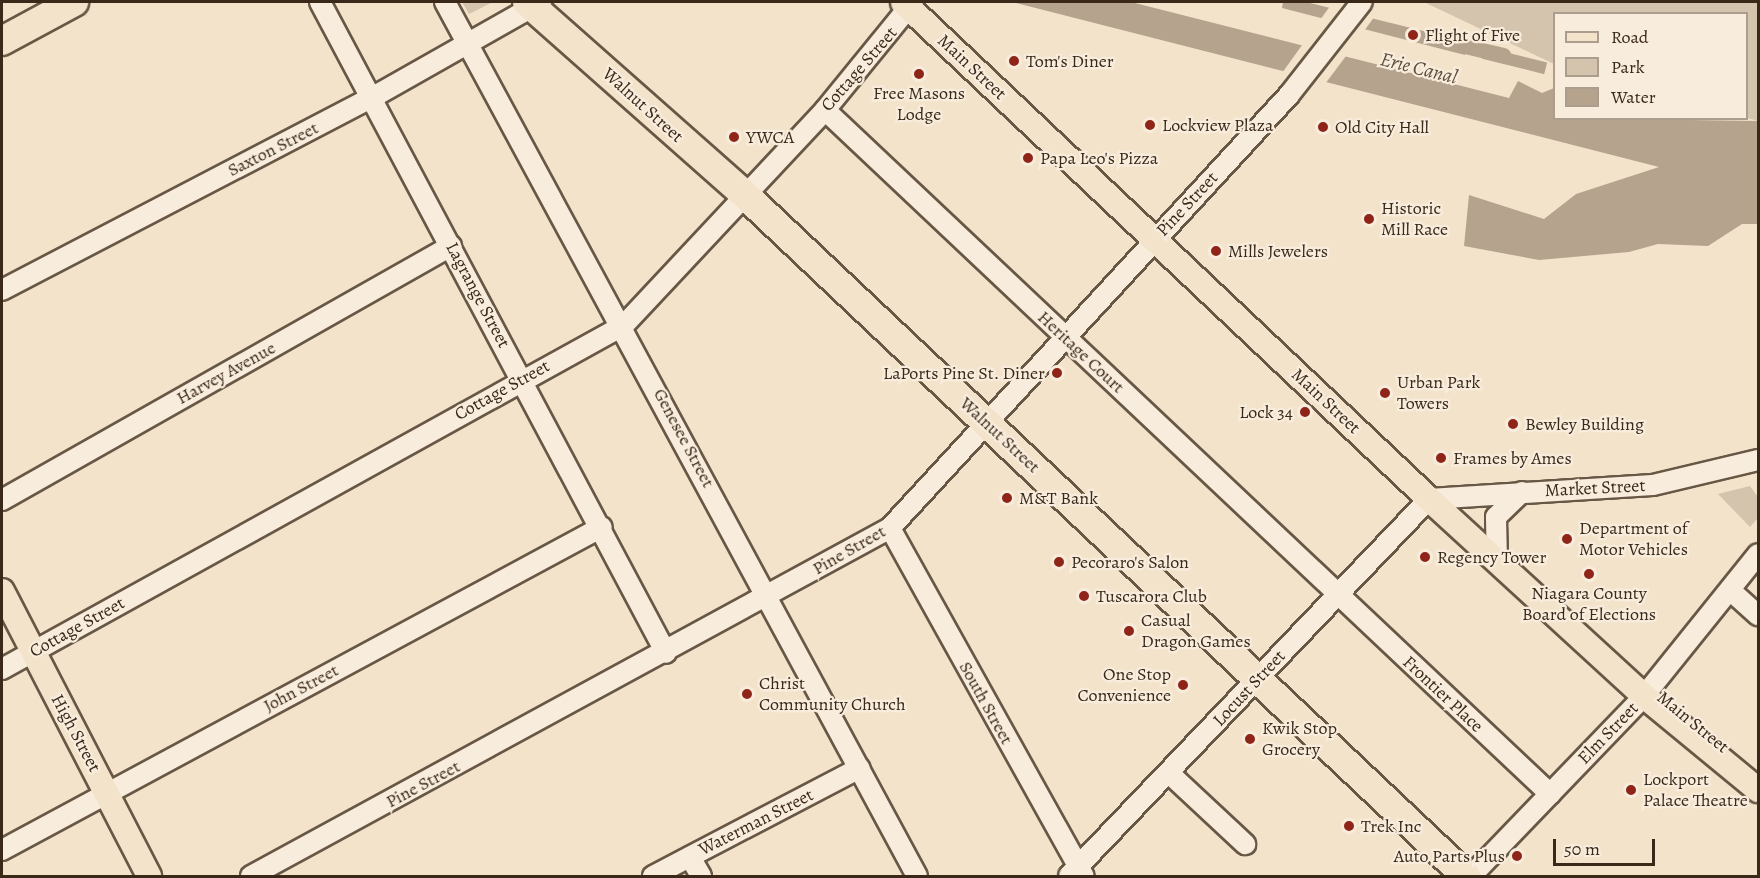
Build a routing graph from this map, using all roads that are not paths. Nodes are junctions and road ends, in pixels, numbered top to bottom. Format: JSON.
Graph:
{"nodes":[{"id":1,"x":74,"y":2,"type":"edge"},
{"id":2,"x":320,"y":2,"type":"edge"},
{"id":3,"x":445,"y":2,"type":"edge"},
{"id":4,"x":1362,"y":2,"type":"edge"},
{"id":5,"x":534,"y":3,"type":"edge"},
{"id":6,"x":912,"y":3,"type":"edge"},
{"id":7,"x":2,"y":41,"type":"edge"},
{"id":8,"x":467,"y":44,"type":"junction"},
{"id":9,"x":373,"y":97,"type":"junction"},
{"id":10,"x":825,"y":110,"type":"junction"},
{"id":11,"x":745,"y":195,"type":"junction"},
{"id":12,"x":1160,"y":233,"type":"junction"},
{"id":13,"x":451,"y":246,"type":"junction"},
{"id":14,"x":2,"y":290,"type":"edge"},
{"id":15,"x":624,"y":325,"type":"junction"},
{"id":16,"x":1065,"y":338,"type":"junction"},
{"id":17,"x":522,"y":377,"type":"junction"},
{"id":18,"x":987,"y":422,"type":"junction"},
{"id":19,"x":1758,"y":460,"type":"edge"},
{"id":20,"x":1522,"y":492,"type":"junction"},
{"id":21,"x":1437,"y":498,"type":"junction"},
{"id":22,"x":2,"y":500,"type":"edge"},
{"id":23,"x":602,"y":527,"type":"junction"},
{"id":24,"x":890,"y":528,"type":"junction"},
{"id":25,"x":1496,"y":552,"type":"junction"},
{"id":26,"x":1758,"y":554,"type":"edge"},
{"id":27,"x":1730,"y":590,"type":"junction"},
{"id":28,"x":2,"y":591,"type":"edge"},
{"id":29,"x":1337,"y":594,"type":"junction"},
{"id":30,"x":769,"y":597,"type":"junction"},
{"id":31,"x":1758,"y":615,"type":"edge"},
{"id":32,"x":33,"y":652,"type":"junction"},
{"id":33,"x":666,"y":653,"type":"junction"},
{"id":34,"x":2,"y":669,"type":"edge"},
{"id":35,"x":1256,"y":679,"type":"junction"},
{"id":36,"x":1648,"y":692,"type":"junction"},
{"id":37,"x":860,"y":768,"type":"junction"},
{"id":38,"x":1170,"y":774,"type":"junction"},
{"id":39,"x":1758,"y":775,"type":"edge"},
{"id":40,"x":1758,"y":790,"type":"edge"},
{"id":41,"x":107,"y":792,"type":"junction"},
{"id":42,"x":1550,"y":794,"type":"junction"},
{"id":43,"x":1245,"y":844,"type":"dead end"},
{"id":44,"x":2,"y":850,"type":"edge"},
{"id":45,"x":690,"y":856,"type":"junction"},
{"id":46,"x":1077,"y":874,"type":"edge"},
{"id":47,"x":149,"y":876,"type":"edge"},
{"id":48,"x":251,"y":876,"type":"edge"},
{"id":49,"x":653,"y":876,"type":"edge"},
{"id":50,"x":700,"y":876,"type":"edge"},
{"id":51,"x":917,"y":876,"type":"edge"},
{"id":52,"x":1468,"y":876,"type":"edge"}],
"edges":[{"from":1,"to":7,"type":"highway"},
{"from":2,"to":9,"type":"street","name":"Lagrange Street"},
{"from":3,"to":8,"type":"street","name":"Genesee Street"},
{"from":4,"to":12,"type":"street","name":"Pine Street"},
{"from":5,"to":8,"type":"street","name":"Saxton Street"},
{"from":5,"to":11,"type":"highway","name":"Walnut Street"},
{"from":6,"to":10,"type":"street","name":"Cottage Street"},
{"from":6,"to":12,"type":"main road","name":"Main Street"},
{"from":8,"to":9,"type":"street","name":"Saxton Street"},
{"from":8,"to":15,"type":"street","name":"Genesee Street"},
{"from":9,"to":13,"type":"street","name":"Lagrange Street"},
{"from":9,"to":14,"type":"street","name":"Saxton Street"},
{"from":10,"to":11,"type":"street","name":"Cottage Street"},
{"from":10,"to":16,"type":"street","name":"Heritage Court"},
{"from":11,"to":15,"type":"street","name":"Cottage Street"},
{"from":11,"to":18,"type":"highway","name":"Walnut Street"},
{"from":12,"to":16,"type":"street","name":"Pine Street"},
{"from":12,"to":21,"type":"main road","name":"Main Street"},
{"from":13,"to":17,"type":"street","name":"Lagrange Street"},
{"from":13,"to":22,"type":"street","name":"Harvey Avenue"},
{"from":15,"to":17,"type":"street","name":"Cottage Street"},
{"from":15,"to":30,"type":"street","name":"Genesee Street"},
{"from":16,"to":18,"type":"street","name":"Pine Street"},
{"from":16,"to":29,"type":"street","name":"Heritage Court"},
{"from":17,"to":23,"type":"street","name":"Lagrange Street"},
{"from":17,"to":32,"type":"street","name":"Cottage Street"},
{"from":18,"to":24,"type":"street","name":"Pine Street"},
{"from":18,"to":35,"type":"highway","name":"Walnut Street"},
{"from":19,"to":20,"type":"street","name":"Market Street"},
{"from":20,"to":21,"type":"street","name":"Market Street"},
{"from":20,"to":25,"type":"street"},
{"from":21,"to":25,"type":"main road","name":"Main Street"},
{"from":21,"to":29,"type":"street","name":"Locust Street"},
{"from":23,"to":33,"type":"street","name":"Lagrange Street"},
{"from":23,"to":41,"type":"street","name":"John Street"},
{"from":24,"to":30,"type":"street","name":"Pine Street"},
{"from":24,"to":46,"type":"street","name":"South Street"},
{"from":25,"to":36,"type":"main road","name":"Main Street"},
{"from":26,"to":27,"type":"street","name":"Elm Street"},
{"from":27,"to":31,"type":"street"},
{"from":27,"to":36,"type":"street","name":"Elm Street"},
{"from":28,"to":32,"type":"main road","name":"High Street"},
{"from":29,"to":35,"type":"street","name":"Locust Street"},
{"from":29,"to":42,"type":"street","name":"Frontier Place"},
{"from":30,"to":33,"type":"street","name":"Pine Street"},
{"from":30,"to":37,"type":"street","name":"Genesee Street"},
{"from":32,"to":34,"type":"street","name":"Cottage Street"},
{"from":32,"to":41,"type":"main road","name":"High Street"},
{"from":33,"to":48,"type":"street","name":"Pine Street"},
{"from":35,"to":38,"type":"street","name":"Locust Street"},
{"from":35,"to":52,"type":"highway","name":"Walnut Street"},
{"from":36,"to":39,"type":"main road","name":"Main Street"},
{"from":36,"to":40,"type":"main road","name":"Main Street"},
{"from":36,"to":42,"type":"street","name":"Elm Street"},
{"from":37,"to":45,"type":"street","name":"Waterman Street"},
{"from":37,"to":51,"type":"street","name":"Genesee Street"},
{"from":38,"to":43,"type":"street"},
{"from":38,"to":46,"type":"street","name":"Locust Street"},
{"from":41,"to":44,"type":"street","name":"John Street"},
{"from":41,"to":47,"type":"main road","name":"High Street"},
{"from":42,"to":52,"type":"street","name":"Elm Street"},
{"from":45,"to":49,"type":"street","name":"Waterman Street"},
{"from":45,"to":50,"type":"street"}]}
